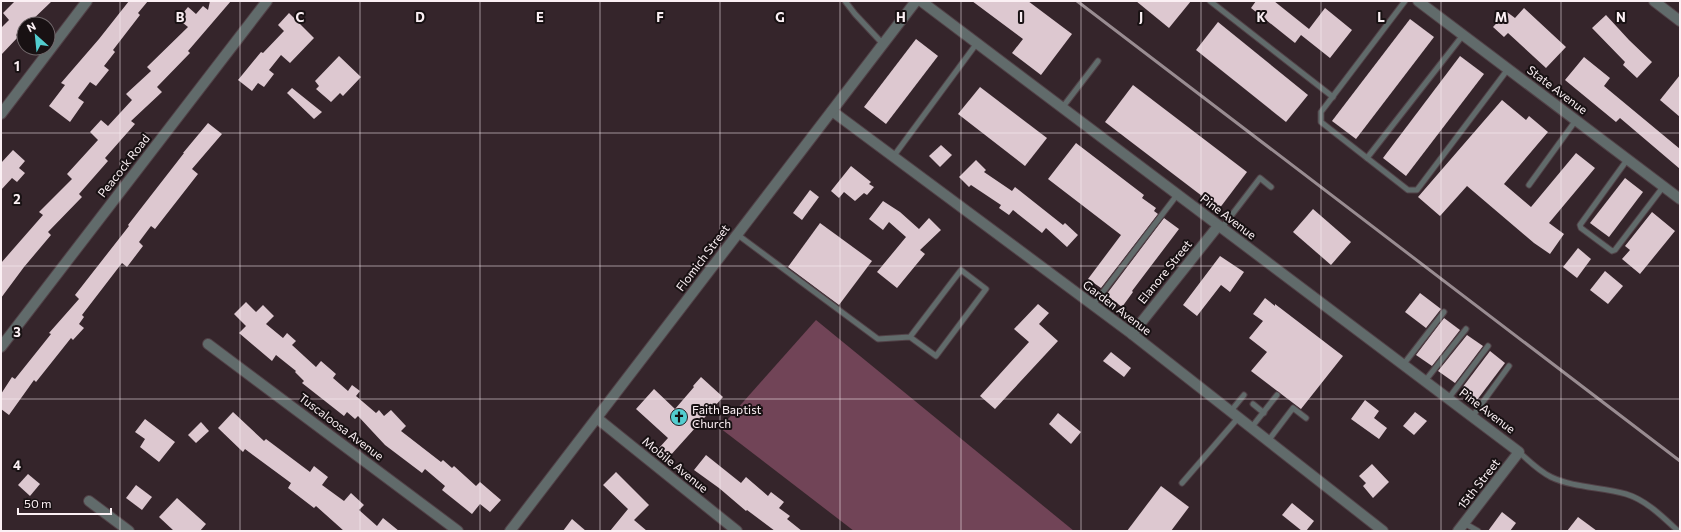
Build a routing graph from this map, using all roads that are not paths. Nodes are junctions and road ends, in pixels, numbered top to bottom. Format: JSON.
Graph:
{"nodes":[{"id":1,"x":87,"y":1,"type":"edge"},
{"id":2,"x":267,"y":1,"type":"edge"},
{"id":3,"x":845,"y":1,"type":"edge"},
{"id":4,"x":916,"y":1,"type":"edge"},
{"id":5,"x":921,"y":1,"type":"edge"},
{"id":6,"x":1210,"y":1,"type":"edge"},
{"id":7,"x":1405,"y":1,"type":"edge"},
{"id":8,"x":1418,"y":1,"type":"edge"},
{"id":9,"x":1654,"y":1,"type":"edge"},
{"id":10,"x":1680,"y":21,"type":"edge"},
{"id":11,"x":1463,"y":35,"type":"junction"},
{"id":12,"x":977,"y":43,"type":"junction"},
{"id":13,"x":883,"y":44,"type":"junction"},
{"id":14,"x":1098,"y":61,"type":"dead end"},
{"id":15,"x":1508,"y":69,"type":"junction"},
{"id":16,"x":1333,"y":97,"type":"junction"},
{"id":17,"x":1062,"y":108,"type":"junction"},
{"id":18,"x":832,"y":111,"type":"junction"},
{"id":19,"x":1,"y":114,"type":"edge"},
{"id":20,"x":1576,"y":120,"type":"junction"},
{"id":21,"x":893,"y":157,"type":"junction"},
{"id":22,"x":1366,"y":158,"type":"junction"},
{"id":23,"x":1627,"y":160,"type":"junction"},
{"id":24,"x":1529,"y":185,"type":"dead end"},
{"id":25,"x":1271,"y":187,"type":"dead end"},
{"id":26,"x":1663,"y":187,"type":"junction"},
{"id":27,"x":1177,"y":195,"type":"junction"},
{"id":28,"x":1680,"y":200,"type":"edge"},
{"id":29,"x":1220,"y":227,"type":"junction"},
{"id":30,"x":738,"y":235,"type":"junction"},
{"id":31,"x":1093,"y":306,"type":"junction"},
{"id":32,"x":1444,"y":312,"type":"dead end"},
{"id":33,"x":1466,"y":329,"type":"dead end"},
{"id":34,"x":1132,"y":334,"type":"junction"},
{"id":35,"x":910,"y":337,"type":"junction"},
{"id":36,"x":208,"y":344,"type":"dead end"},
{"id":37,"x":1488,"y":346,"type":"dead end"},
{"id":38,"x":1,"y":347,"type":"edge"},
{"id":39,"x":1403,"y":365,"type":"junction"},
{"id":40,"x":1509,"y":366,"type":"dead end"},
{"id":41,"x":1425,"y":381,"type":"junction"},
{"id":42,"x":1244,"y":395,"type":"dead end"},
{"id":43,"x":1276,"y":395,"type":"dead end"},
{"id":44,"x":1448,"y":399,"type":"junction"},
{"id":45,"x":1254,"y":404,"type":"dead end"},
{"id":46,"x":1264,"y":413,"type":"junction"},
{"id":47,"x":1234,"y":414,"type":"junction"},
{"id":48,"x":1472,"y":417,"type":"junction"},
{"id":49,"x":1306,"y":418,"type":"dead end"},
{"id":50,"x":598,"y":419,"type":"junction"},
{"id":51,"x":1251,"y":428,"type":"junction"},
{"id":52,"x":1268,"y":441,"type":"junction"},
{"id":53,"x":1519,"y":452,"type":"junction"},
{"id":54,"x":1182,"y":483,"type":"dead end"},
{"id":55,"x":89,"y":501,"type":"dead end"},
{"id":56,"x":1461,"y":527,"type":"edge"},
{"id":57,"x":129,"y":531,"type":"edge"},
{"id":58,"x":458,"y":531,"type":"edge"},
{"id":59,"x":510,"y":531,"type":"edge"},
{"id":60,"x":737,"y":531,"type":"edge"},
{"id":61,"x":1383,"y":531,"type":"edge"},
{"id":62,"x":1478,"y":531,"type":"edge"},
{"id":63,"x":1678,"y":531,"type":"edge"}],
"edges":[{"from":1,"to":19,"type":"street"},
{"from":2,"to":38,"type":"street","name":"Peacock Road"},
{"from":3,"to":13,"type":"lane"},
{"from":4,"to":13,"type":"street","name":"Flomich Street"},
{"from":5,"to":12,"type":"street","name":"Pine Avenue"},
{"from":6,"to":16,"type":"lane"},
{"from":7,"to":16,"type":"lane"},
{"from":8,"to":11,"type":"street","name":"State Avenue"},
{"from":9,"to":10,"type":"street"},
{"from":11,"to":15,"type":"street","name":"State Avenue"},
{"from":11,"to":22,"type":"lane"},
{"from":12,"to":17,"type":"street","name":"Pine Avenue"},
{"from":12,"to":21,"type":"lane"},
{"from":13,"to":18,"type":"street","name":"Flomich Street"},
{"from":14,"to":17,"type":"lane"},
{"from":15,"to":20,"type":"street","name":"State Avenue"},
{"from":15,"to":22,"type":"lane"},
{"from":16,"to":22,"type":"lane"},
{"from":17,"to":27,"type":"street","name":"Pine Avenue"},
{"from":18,"to":21,"type":"street","name":"Garden Avenue"},
{"from":18,"to":30,"type":"street","name":"Flomich Street"},
{"from":20,"to":23,"type":"street","name":"State Avenue"},
{"from":20,"to":24,"type":"lane"},
{"from":21,"to":31,"type":"street","name":"Garden Avenue"},
{"from":23,"to":26,"type":"street","name":"State Avenue"},
{"from":23,"to":26,"type":"lane"},
{"from":25,"to":29,"type":"lane"},
{"from":26,"to":28,"type":"street","name":"State Avenue"},
{"from":27,"to":29,"type":"street","name":"Pine Avenue"},
{"from":27,"to":31,"type":"lane"},
{"from":29,"to":34,"type":"street","name":"Elanore Street"},
{"from":29,"to":39,"type":"street","name":"Pine Avenue"},
{"from":30,"to":35,"type":"lane"},
{"from":30,"to":50,"type":"street","name":"Flomich Street"},
{"from":31,"to":34,"type":"street","name":"Garden Avenue"},
{"from":32,"to":39,"type":"lane"},
{"from":33,"to":41,"type":"lane"},
{"from":34,"to":47,"type":"street","name":"Garden Avenue"},
{"from":35,"to":35,"type":"lane"},
{"from":36,"to":58,"type":"street","name":"Tuscaloosa Avenue"},
{"from":37,"to":44,"type":"lane"},
{"from":39,"to":41,"type":"street","name":"Pine Avenue"},
{"from":40,"to":48,"type":"lane"},
{"from":41,"to":44,"type":"street","name":"Pine Avenue"},
{"from":42,"to":47,"type":"lane"},
{"from":43,"to":46,"type":"lane"},
{"from":44,"to":48,"type":"street","name":"Pine Avenue"},
{"from":45,"to":46,"type":"lane"},
{"from":46,"to":51,"type":"lane"},
{"from":47,"to":51,"type":"street","name":"Garden Avenue"},
{"from":47,"to":54,"type":"lane"},
{"from":48,"to":53,"type":"street","name":"Pine Avenue"},
{"from":49,"to":52,"type":"lane"},
{"from":50,"to":59,"type":"street","name":"Flomich Street"},
{"from":50,"to":60,"type":"street","name":"Mobile Avenue"},
{"from":51,"to":52,"type":"street","name":"Garden Avenue"},
{"from":52,"to":61,"type":"street","name":"Garden Avenue"},
{"from":53,"to":56,"type":"street","name":"15th Street"},
{"from":53,"to":63,"type":"lane"},
{"from":55,"to":57,"type":"street"},
{"from":56,"to":62,"type":"lane"}]}
